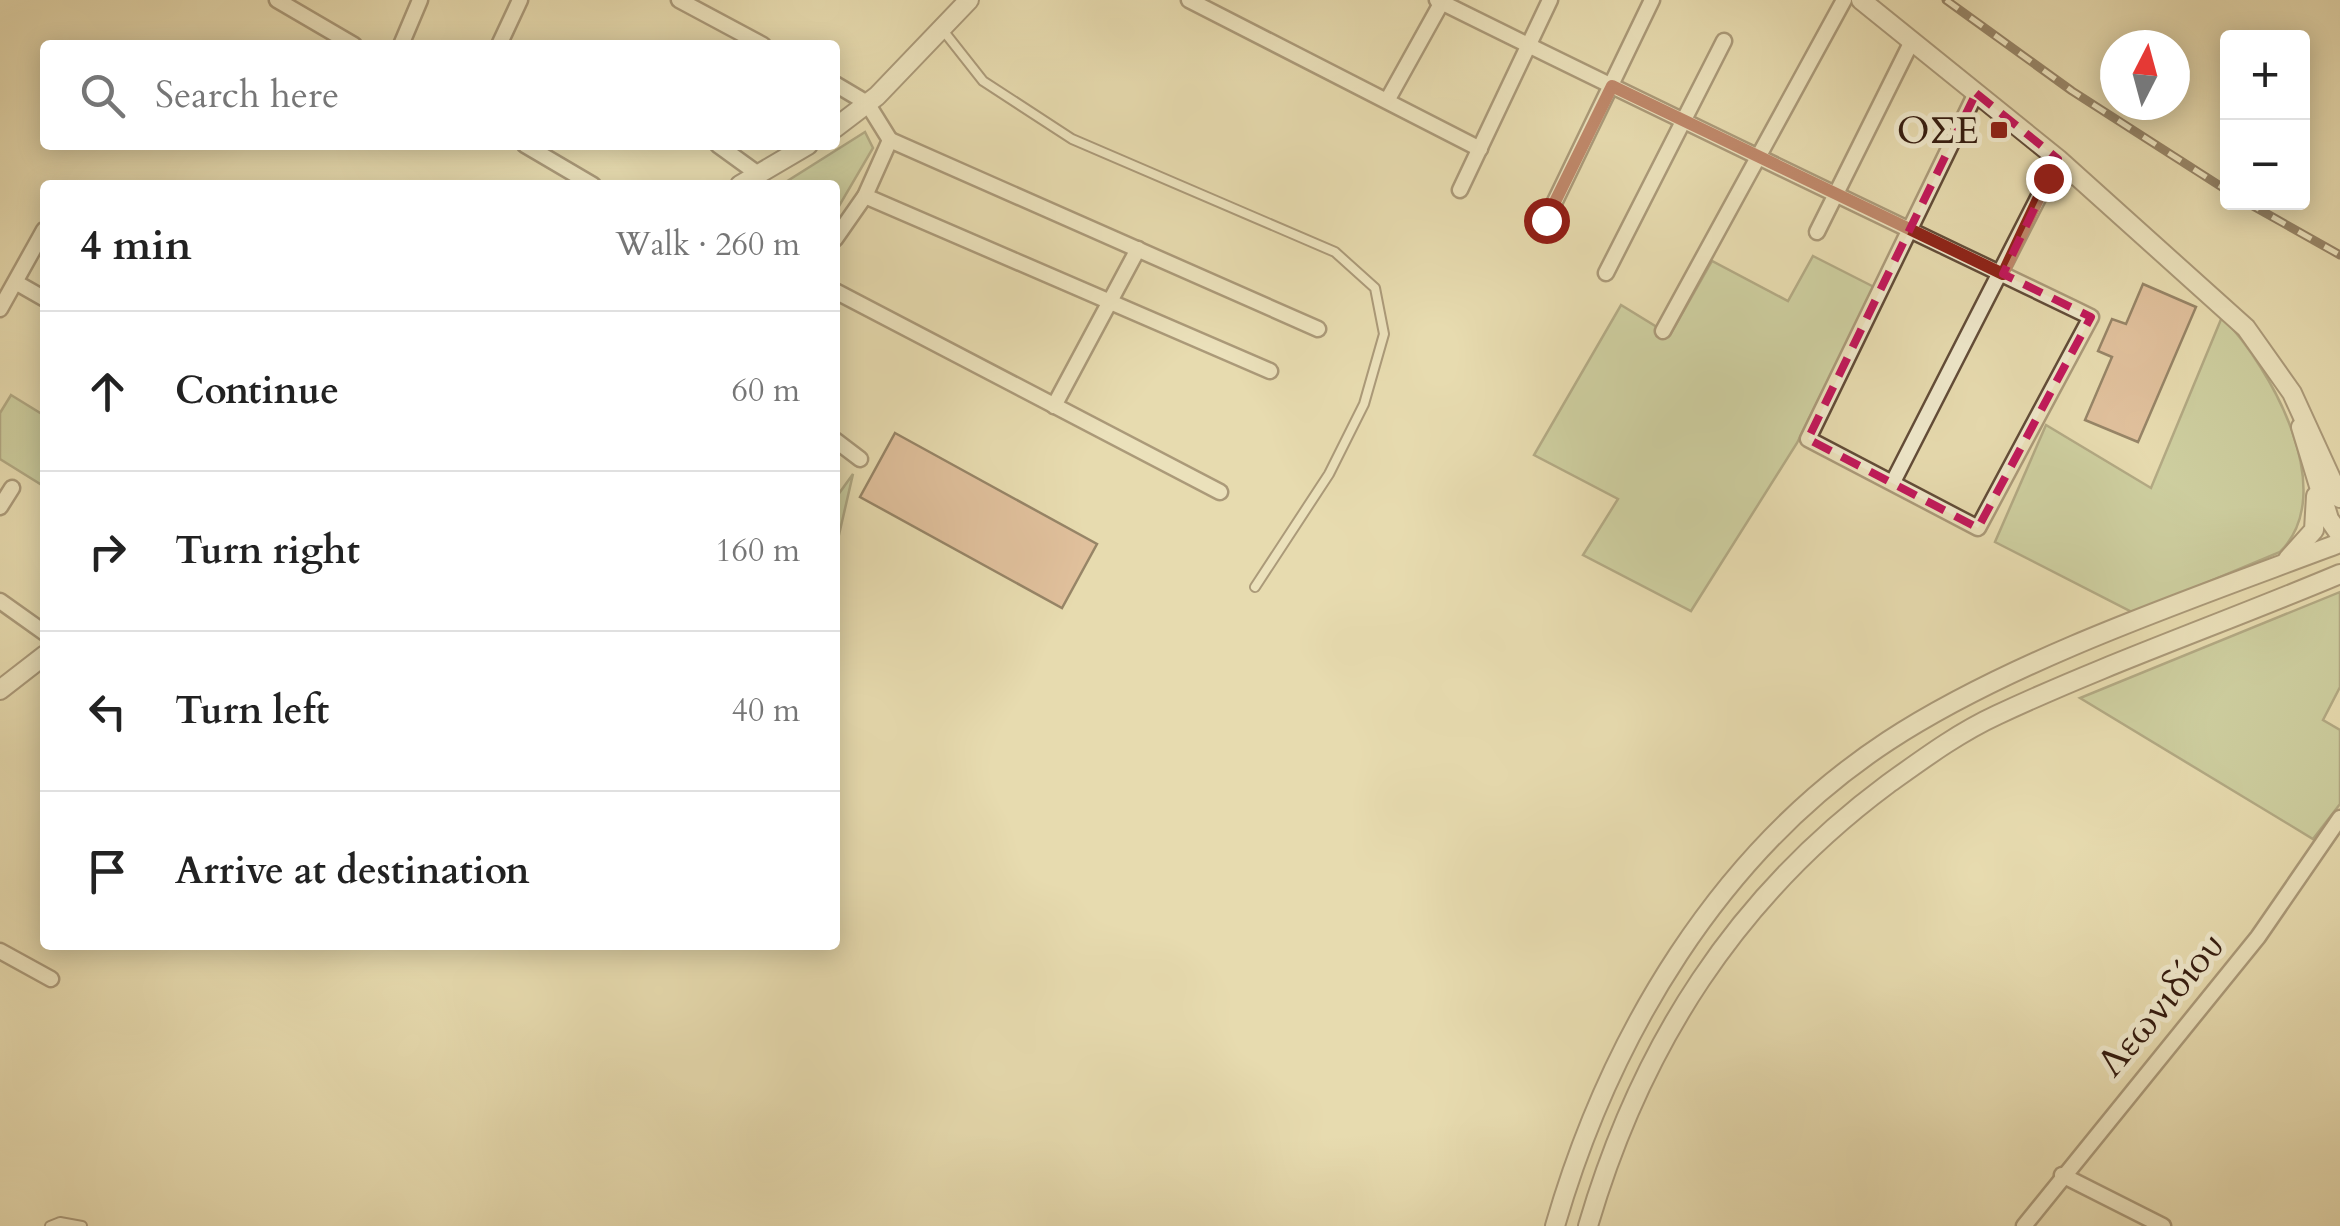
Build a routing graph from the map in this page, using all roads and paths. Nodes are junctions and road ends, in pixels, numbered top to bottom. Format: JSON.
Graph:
{"nodes":[{"id":1,"x":277,"y":0,"type":"edge"},
{"id":2,"x":420,"y":0,"type":"edge"},
{"id":3,"x":520,"y":0,"type":"edge"},
{"id":4,"x":679,"y":0,"type":"edge"},
{"id":5,"x":969,"y":0,"type":"edge"},
{"id":6,"x":1188,"y":0,"type":"edge"},
{"id":7,"x":1550,"y":0,"type":"edge"},
{"id":8,"x":1652,"y":0,"type":"edge"},
{"id":9,"x":1844,"y":0,"type":"edge"},
{"id":10,"x":1861,"y":0,"type":"edge"},
{"id":11,"x":1441,"y":1,"type":"edge"},
{"id":12,"x":300,"y":6,"type":"edge"},
{"id":13,"x":942,"y":29,"type":"junction"},
{"id":14,"x":347,"y":40,"type":"edge"},
{"id":15,"x":402,"y":40,"type":"edge"},
{"id":16,"x":502,"y":40,"type":"edge"},
{"id":17,"x":754,"y":40,"type":"edge"},
{"id":18,"x":1724,"y":41,"type":"dead end"},
{"id":19,"x":1912,"y":41,"type":"junction"},
{"id":20,"x":1530,"y":46,"type":"junction"},
{"id":21,"x":1612,"y":86,"type":"junction"},
{"id":22,"x":840,"y":87,"type":"edge"},
{"id":23,"x":1976,"y":94,"type":"junction"},
{"id":24,"x":1388,"y":98,"type":"junction"},
{"id":25,"x":866,"y":104,"type":"junction"},
{"id":26,"x":1684,"y":120,"type":"junction"},
{"id":27,"x":840,"y":124,"type":"edge"},
{"id":28,"x":890,"y":140,"type":"junction"},
{"id":29,"x":1480,"y":149,"type":"junction"},
{"id":30,"x":534,"y":150,"type":"edge"},
{"id":31,"x":725,"y":150,"type":"edge"},
{"id":32,"x":799,"y":150,"type":"edge"},
{"id":33,"x":1759,"y":156,"type":"junction"},
{"id":34,"x":2058,"y":160,"type":"junction"},
{"id":35,"x":758,"y":174,"type":"junction"},
{"id":36,"x":584,"y":180,"type":"edge"},
{"id":37,"x":748,"y":180,"type":"edge"},
{"id":38,"x":1460,"y":190,"type":"dead end"},
{"id":39,"x":1836,"y":194,"type":"junction"},
{"id":40,"x":865,"y":196,"type":"junction"},
{"id":41,"x":1546,"y":220,"type":"dead end"},
{"id":42,"x":1912,"y":230,"type":"junction"},
{"id":43,"x":840,"y":232,"type":"edge"},
{"id":44,"x":1817,"y":232,"type":"dead end"},
{"id":45,"x":40,"y":238,"type":"edge"},
{"id":46,"x":1138,"y":249,"type":"junction"},
{"id":47,"x":1606,"y":273,"type":"dead end"},
{"id":48,"x":2003,"y":274,"type":"junction"},
{"id":49,"x":17,"y":284,"type":"junction"},
{"id":50,"x":840,"y":294,"type":"edge"},
{"id":51,"x":40,"y":296,"type":"edge"},
{"id":52,"x":1110,"y":302,"type":"junction"},
{"id":53,"x":0,"y":308,"type":"edge"},
{"id":54,"x":1318,"y":329,"type":"dead end"},
{"id":55,"x":1663,"y":331,"type":"dead end"},
{"id":56,"x":1270,"y":372,"type":"dead end"},
{"id":57,"x":1054,"y":406,"type":"junction"},
{"id":58,"x":840,"y":444,"type":"edge"},
{"id":59,"x":860,"y":459,"type":"dead end"},
{"id":60,"x":2328,"y":477,"type":"edge"},
{"id":61,"x":1894,"y":482,"type":"junction"},
{"id":62,"x":12,"y":488,"type":"dead end"},
{"id":63,"x":1220,"y":492,"type":"dead end"},
{"id":64,"x":2340,"y":498,"type":"edge"},
{"id":65,"x":0,"y":507,"type":"edge"},
{"id":66,"x":2340,"y":535,"type":"edge"},
{"id":67,"x":2340,"y":543,"type":"edge"},
{"id":68,"x":2283,"y":564,"type":"junction"},
{"id":69,"x":2337,"y":572,"type":"edge"},
{"id":70,"x":1256,"y":588,"type":"dead end"},
{"id":71,"x":0,"y":601,"type":"edge"},
{"id":72,"x":40,"y":629,"type":"edge"},
{"id":73,"x":40,"y":659,"type":"edge"},
{"id":74,"x":0,"y":690,"type":"edge"},
{"id":75,"x":2340,"y":818,"type":"edge"},
{"id":76,"x":0,"y":951,"type":"edge"},
{"id":77,"x":51,"y":979,"type":"dead end"},
{"id":78,"x":2062,"y":1175,"type":"junction"},
{"id":79,"x":50,"y":1226,"type":"edge"},
{"id":80,"x":82,"y":1226,"type":"edge"},
{"id":81,"x":1555,"y":1226,"type":"edge"},
{"id":82,"x":1588,"y":1226,"type":"edge"},
{"id":83,"x":2024,"y":1226,"type":"edge"},
{"id":84,"x":2163,"y":1226,"type":"edge"}],
"edges":[{"from":1,"to":12,"type":"street"},
{"from":2,"to":15,"type":"street"},
{"from":3,"to":16,"type":"street"},
{"from":4,"to":17,"type":"street"},
{"from":5,"to":13,"type":"street"},
{"from":6,"to":24,"type":"street"},
{"from":7,"to":20,"type":"street"},
{"from":8,"to":21,"type":"street"},
{"from":9,"to":33,"type":"street"},
{"from":10,"to":19,"type":"street"},
{"from":11,"to":20,"type":"street"},
{"from":11,"to":24,"type":"street"},
{"from":12,"to":14,"type":"street"},
{"from":13,"to":25,"type":"street"},
{"from":13,"to":70,"type":"lane"},
{"from":18,"to":26,"type":"street"},
{"from":19,"to":23,"type":"street"},
{"from":19,"to":39,"type":"street"},
{"from":20,"to":21,"type":"street"},
{"from":20,"to":29,"type":"street"},
{"from":21,"to":26,"type":"street"},
{"from":21,"to":41,"type":"street"},
{"from":22,"to":25,"type":"street"},
{"from":23,"to":34,"type":"street"},
{"from":23,"to":42,"type":"street"},
{"from":24,"to":29,"type":"street"},
{"from":25,"to":27,"type":"street"},
{"from":25,"to":28,"type":"street"},
{"from":26,"to":33,"type":"street"},
{"from":26,"to":47,"type":"street"},
{"from":28,"to":40,"type":"street"},
{"from":28,"to":46,"type":"street"},
{"from":29,"to":38,"type":"street"},
{"from":30,"to":36,"type":"street"},
{"from":31,"to":35,"type":"street"},
{"from":32,"to":35,"type":"street"},
{"from":33,"to":39,"type":"street"},
{"from":33,"to":55,"type":"street"},
{"from":34,"to":48,"type":"street"},
{"from":34,"to":60,"type":"street"},
{"from":35,"to":37,"type":"street"},
{"from":39,"to":42,"type":"street"},
{"from":39,"to":44,"type":"street"},
{"from":40,"to":43,"type":"street"},
{"from":40,"to":52,"type":"street"},
{"from":42,"to":48,"type":"street"},
{"from":42,"to":61,"type":"street"},
{"from":45,"to":49,"type":"street"},
{"from":46,"to":52,"type":"street"},
{"from":46,"to":54,"type":"street"},
{"from":48,"to":61,"type":"street"},
{"from":48,"to":61,"type":"street"},
{"from":49,"to":51,"type":"street"},
{"from":49,"to":53,"type":"street"},
{"from":50,"to":57,"type":"street"},
{"from":52,"to":56,"type":"street"},
{"from":52,"to":57,"type":"street"},
{"from":57,"to":63,"type":"street"},
{"from":58,"to":59,"type":"street"},
{"from":60,"to":64,"type":"street"},
{"from":60,"to":66,"type":"street"},
{"from":60,"to":68,"type":"street"},
{"from":62,"to":65,"type":"street"},
{"from":67,"to":68,"type":"street"},
{"from":68,"to":81,"type":"street"},
{"from":69,"to":82,"type":"street"},
{"from":71,"to":72,"type":"street"},
{"from":73,"to":74,"type":"street"},
{"from":75,"to":78,"type":"street","name":"Λεωνιδίου"},
{"from":76,"to":77,"type":"street"},
{"from":78,"to":83,"type":"street","name":"Λεωνιδίου"},
{"from":78,"to":84,"type":"street"},
{"from":79,"to":80,"type":"lane"}]}
